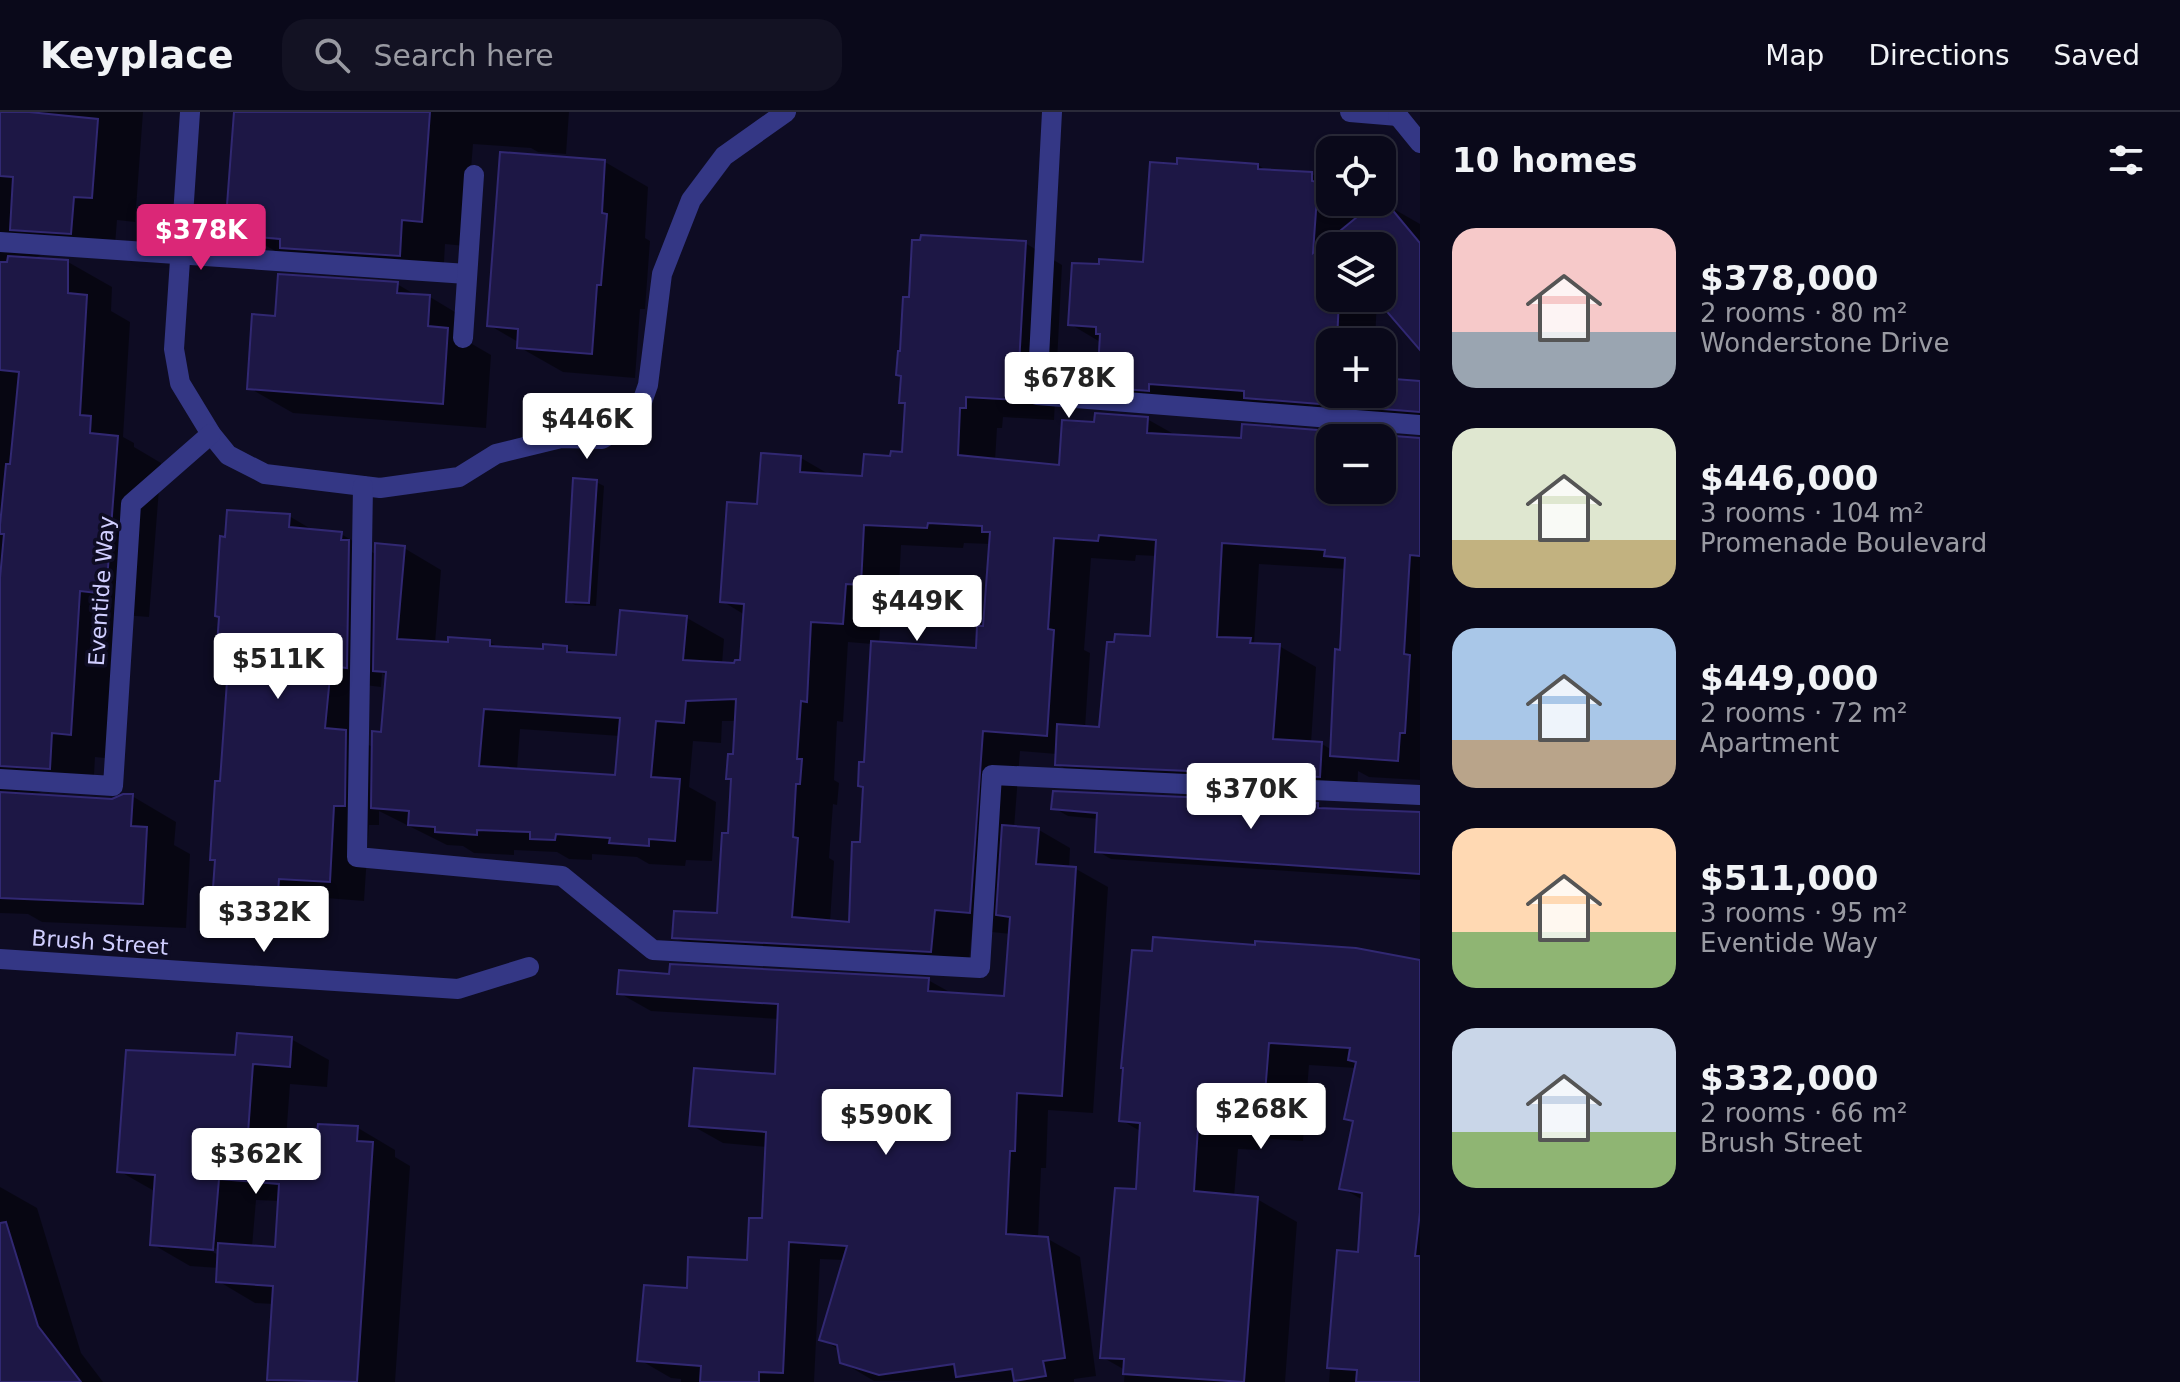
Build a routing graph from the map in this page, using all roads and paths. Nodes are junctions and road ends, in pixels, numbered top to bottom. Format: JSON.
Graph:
{"nodes":[{"id":1,"x":190,"y":112,"type":"edge"},
{"id":2,"x":786,"y":112,"type":"edge"},
{"id":3,"x":1052,"y":112,"type":"edge"},
{"id":4,"x":1350,"y":112,"type":"edge"},
{"id":5,"x":1400,"y":114,"type":"edge"},
{"id":6,"x":1420,"y":143,"type":"edge"},
{"id":7,"x":474,"y":175,"type":"dead end"},
{"id":8,"x":0,"y":242,"type":"edge"},
{"id":9,"x":180,"y":254,"type":"junction"},
{"id":10,"x":467,"y":274,"type":"junction"},
{"id":11,"x":463,"y":338,"type":"dead end"},
{"id":12,"x":1420,"y":425,"type":"edge"},
{"id":13,"x":211,"y":434,"type":"junction"},
{"id":14,"x":363,"y":486,"type":"junction"},
{"id":15,"x":0,"y":779,"type":"edge"},
{"id":16,"x":1420,"y":795,"type":"edge"},
{"id":17,"x":0,"y":959,"type":"edge"},
{"id":18,"x":529,"y":967,"type":"dead end"}],
"edges":[{"from":1,"to":9,"type":"street"},
{"from":2,"to":14,"type":"street"},
{"from":3,"to":12,"type":"street"},
{"from":4,"to":5,"type":"street"},
{"from":5,"to":6,"type":"street"},
{"from":7,"to":10,"type":"street"},
{"from":8,"to":9,"type":"street"},
{"from":9,"to":10,"type":"street"},
{"from":9,"to":13,"type":"street"},
{"from":10,"to":11,"type":"street"},
{"from":13,"to":14,"type":"street"},
{"from":13,"to":15,"type":"street","name":"Eventide Way"},
{"from":14,"to":16,"type":"street"},
{"from":17,"to":18,"type":"street","name":"Brush Street"}]}
